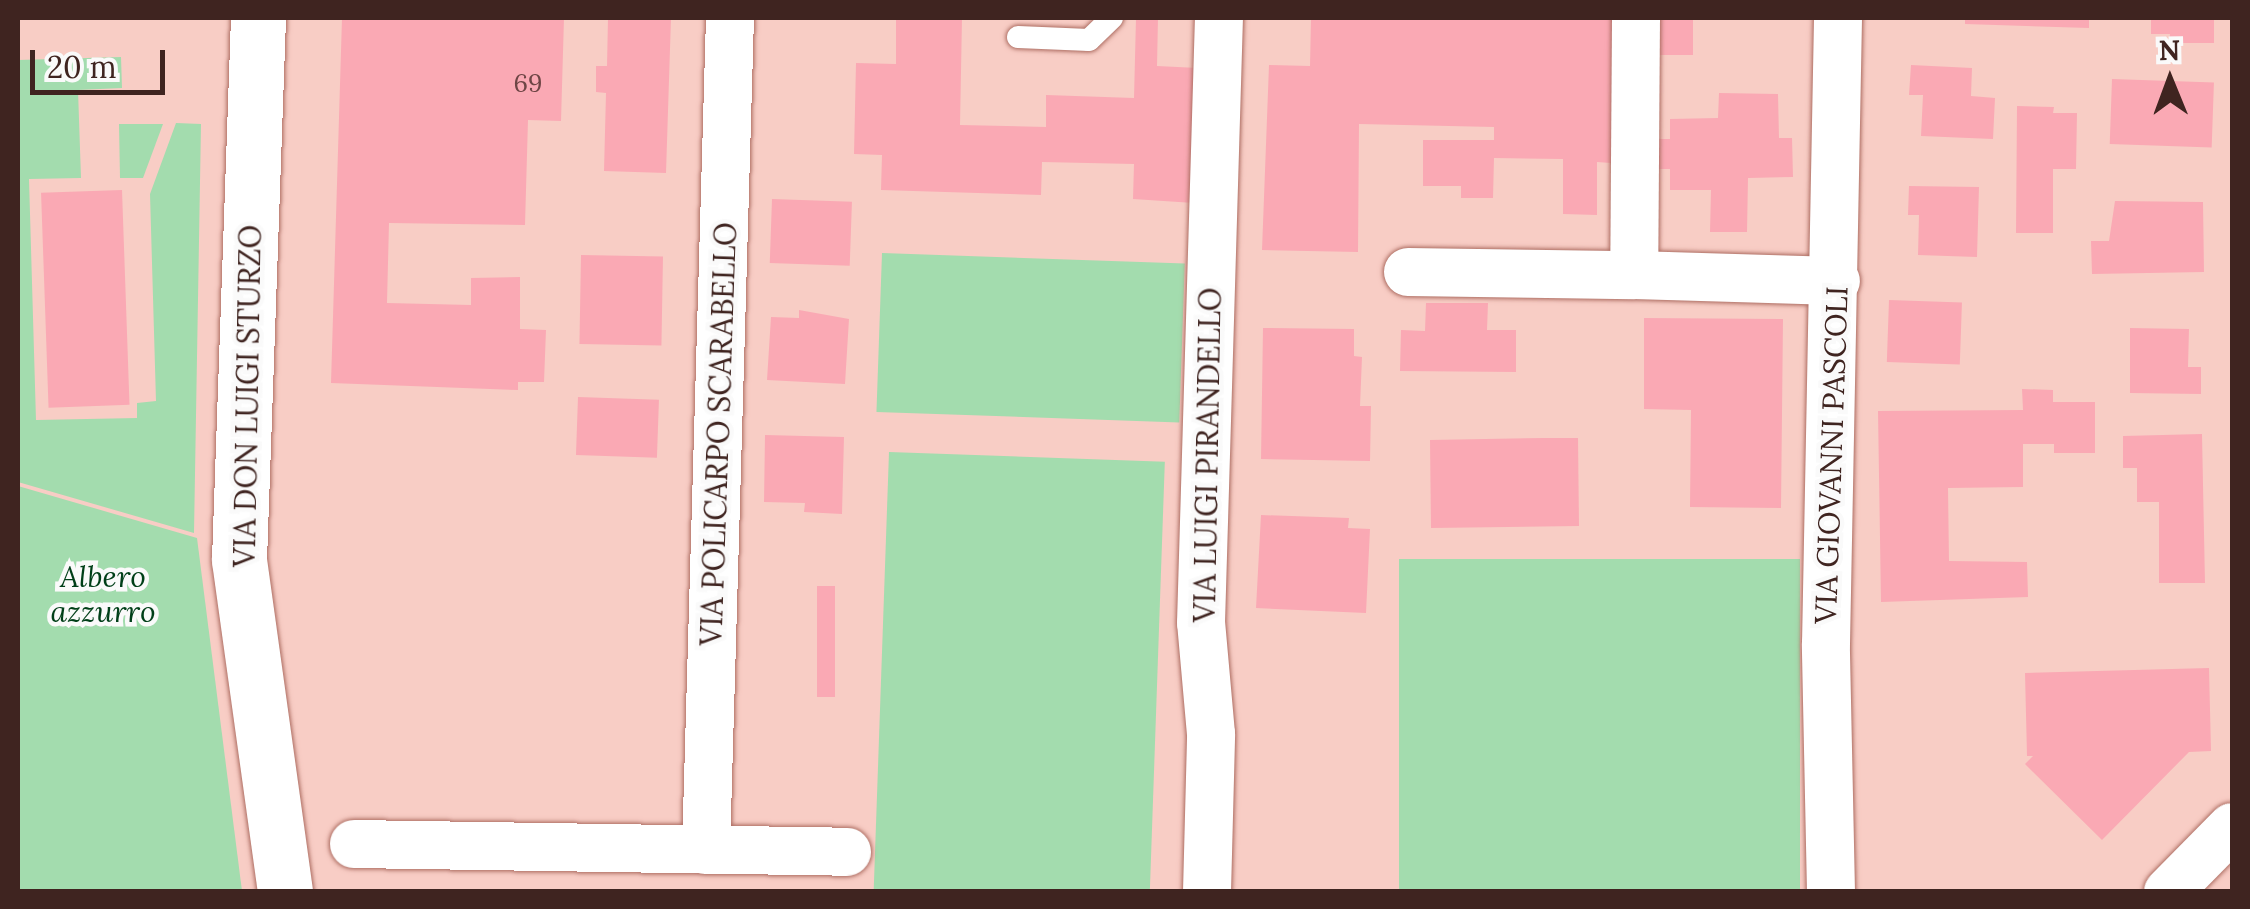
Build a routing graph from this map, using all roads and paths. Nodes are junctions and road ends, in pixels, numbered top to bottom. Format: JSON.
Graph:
{"nodes":[{"id":1,"x":258,"y":18,"type":"edge"},
{"id":2,"x":730,"y":18,"type":"edge"},
{"id":3,"x":1112,"y":18,"type":"edge"},
{"id":4,"x":1220,"y":18,"type":"edge"},
{"id":5,"x":1636,"y":18,"type":"edge"},
{"id":6,"x":1838,"y":18,"type":"edge"},
{"id":7,"x":1018,"y":37,"type":"dead end"},
{"id":8,"x":1408,"y":272,"type":"dead end"},
{"id":9,"x":1634,"y":275,"type":"junction"},
{"id":10,"x":1836,"y":281,"type":"junction"},
{"id":11,"x":2232,"y":827,"type":"edge"},
{"id":12,"x":354,"y":844,"type":"dead end"},
{"id":13,"x":706,"y":850,"type":"junction"},
{"id":14,"x":848,"y":852,"type":"dead end"},
{"id":15,"x":285,"y":892,"type":"edge"},
{"id":16,"x":1207,"y":892,"type":"edge"},
{"id":17,"x":1832,"y":892,"type":"edge"},
{"id":18,"x":2168,"y":892,"type":"edge"}],
"edges":[{"from":1,"to":15,"type":"street","name":"VIA DON LUIGI STURZO"},
{"from":2,"to":13,"type":"street","name":"VIA POLICARPO SCARABELLO"},
{"from":3,"to":7,"type":"lane"},
{"from":4,"to":16,"type":"street","name":"VIA LUIGI PIRANDELLO"},
{"from":5,"to":9,"type":"street"},
{"from":6,"to":10,"type":"street","name":"VIA GIOVANNI PASCOLI"},
{"from":8,"to":9,"type":"street"},
{"from":9,"to":10,"type":"street"},
{"from":10,"to":17,"type":"street","name":"VIA GIOVANNI PASCOLI"},
{"from":11,"to":18,"type":"street"},
{"from":12,"to":13,"type":"street"},
{"from":13,"to":14,"type":"street"}]}
